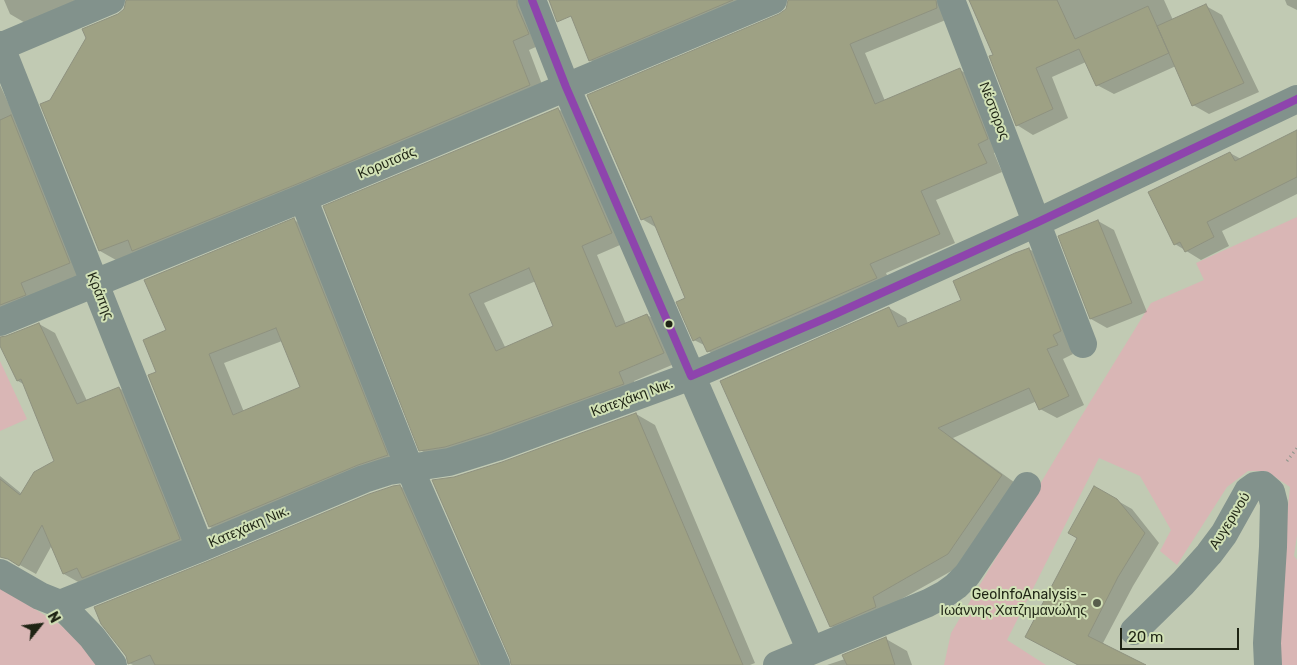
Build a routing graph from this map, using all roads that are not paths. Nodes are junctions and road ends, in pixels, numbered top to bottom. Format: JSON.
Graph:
{"nodes":[{"id":1,"x":111,"y":0,"type":"edge"},
{"id":2,"x":532,"y":0,"type":"edge"},
{"id":3,"x":773,"y":0,"type":"edge"},
{"id":4,"x":952,"y":0,"type":"edge"},
{"id":5,"x":0,"y":46,"type":"edge"},
{"id":6,"x":566,"y":87,"type":"junction"},
{"id":7,"x":1297,"y":99,"type":"edge"},
{"id":8,"x":303,"y":198,"type":"junction"},
{"id":9,"x":1036,"y":223,"type":"junction"},
{"id":10,"x":95,"y":282,"type":"junction"},
{"id":11,"x":0,"y":322,"type":"edge"},
{"id":12,"x":1083,"y":344,"type":"dead end"},
{"id":13,"x":691,"y":376,"type":"junction"},
{"id":14,"x":409,"y":467,"type":"junction"},
{"id":15,"x":1026,"y":486,"type":"dead end"},
{"id":16,"x":200,"y":548,"type":"junction"},
{"id":17,"x":0,"y":573,"type":"edge"},
{"id":18,"x":60,"y":604,"type":"junction"},
{"id":19,"x":1134,"y":631,"type":"dead end"},
{"id":20,"x":811,"y":651,"type":"junction"},
{"id":21,"x":113,"y":665,"type":"edge"},
{"id":22,"x":496,"y":665,"type":"edge"},
{"id":23,"x":777,"y":665,"type":"edge"},
{"id":24,"x":1268,"y":665,"type":"edge"}],
"edges":[{"from":1,"to":5,"type":"street"},
{"from":2,"to":6,"type":"street"},
{"from":3,"to":6,"type":"street","name":"Κορυτσάς"},
{"from":4,"to":9,"type":"street","name":"Νέστορος"},
{"from":5,"to":10,"type":"street","name":"Κράπης"},
{"from":6,"to":8,"type":"street","name":"Κορυτσάς"},
{"from":6,"to":13,"type":"street"},
{"from":7,"to":9,"type":"street","name":"Κατεχάκη Νικ."},
{"from":8,"to":10,"type":"street","name":"Κορυτσάς"},
{"from":8,"to":14,"type":"street"},
{"from":9,"to":12,"type":"street","name":"Νέστορος"},
{"from":9,"to":13,"type":"street","name":"Κατεχάκη Νικ."},
{"from":10,"to":11,"type":"street","name":"Κορυτσάς"},
{"from":10,"to":16,"type":"street","name":"Κράπης"},
{"from":13,"to":14,"type":"street","name":"Κατεχάκη Νικ."},
{"from":13,"to":20,"type":"street"},
{"from":14,"to":16,"type":"street","name":"Κατεχάκη Νικ."},
{"from":14,"to":22,"type":"street"},
{"from":15,"to":20,"type":"street"},
{"from":16,"to":18,"type":"street","name":"Κατεχάκη Νικ."},
{"from":17,"to":18,"type":"street"},
{"from":18,"to":21,"type":"street"},
{"from":19,"to":24,"type":"street","name":"Αυγερινού"},
{"from":20,"to":23,"type":"street"}]}
